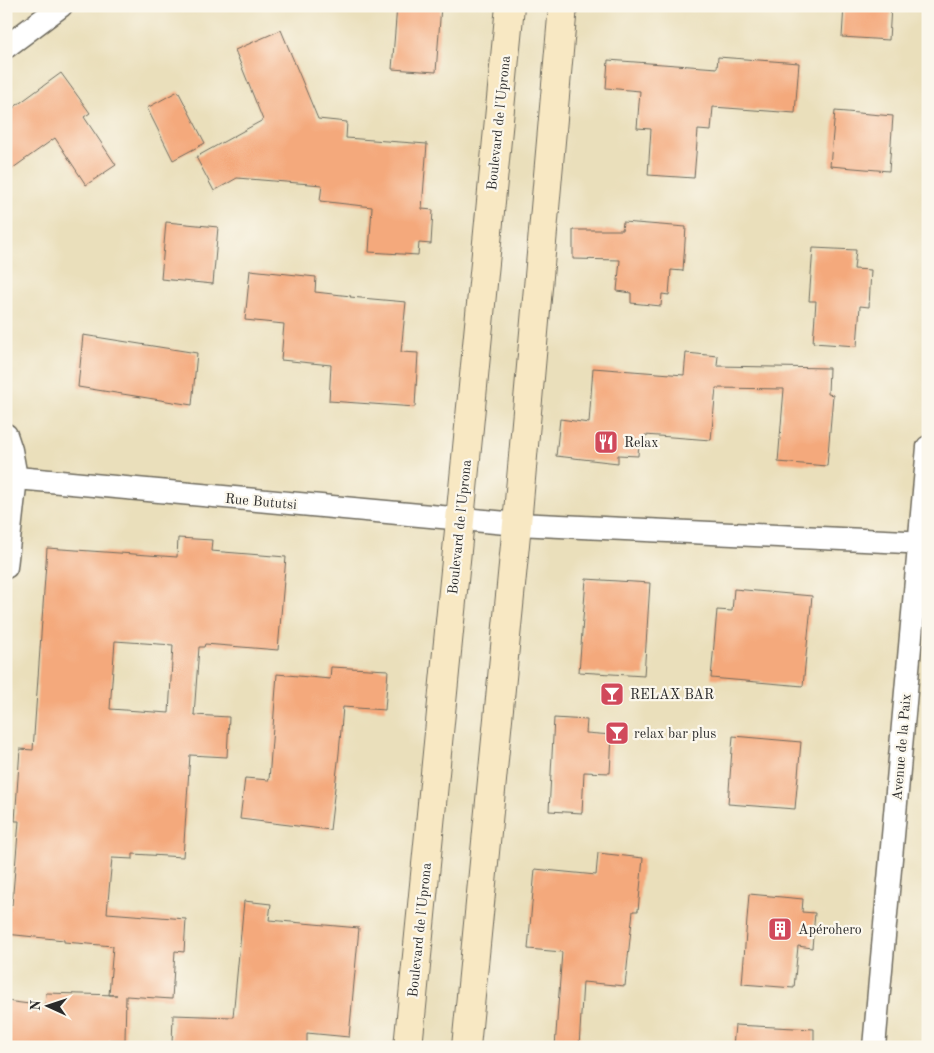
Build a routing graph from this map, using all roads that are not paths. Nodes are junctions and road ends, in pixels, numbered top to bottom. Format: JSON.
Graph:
{"nodes":[{"id":1,"x":61,"y":6,"type":"edge"},
{"id":2,"x":510,"y":6,"type":"edge"},
{"id":3,"x":563,"y":6,"type":"edge"},
{"id":4,"x":6,"y":47,"type":"edge"},
{"id":5,"x":6,"y":435,"type":"edge"},
{"id":6,"x":928,"y":447,"type":"edge"},
{"id":7,"x":11,"y":477,"type":"edge"},
{"id":8,"x":460,"y":520,"type":"junction"},
{"id":9,"x":517,"y":524,"type":"junction"},
{"id":10,"x":924,"y":542,"type":"edge"},
{"id":11,"x":6,"y":568,"type":"edge"},
{"id":12,"x":408,"y":1047,"type":"edge"},
{"id":13,"x":466,"y":1047,"type":"edge"},
{"id":14,"x":874,"y":1047,"type":"edge"}],
"edges":[{"from":1,"to":4,"type":"street"},
{"from":2,"to":8,"type":"street","name":"Boulevard de l'Uprona"},
{"from":3,"to":9,"type":"street"},
{"from":5,"to":7,"type":"street"},
{"from":6,"to":10,"type":"street","name":"Avenue de la Paix"},
{"from":7,"to":8,"type":"street","name":"Rue Bututsi"},
{"from":7,"to":11,"type":"street"},
{"from":8,"to":9,"type":"street","name":"Rue Bututsi"},
{"from":8,"to":12,"type":"street","name":"Boulevard de l'Uprona"},
{"from":9,"to":10,"type":"street","name":"Rue Bututsi"},
{"from":9,"to":13,"type":"street"},
{"from":10,"to":14,"type":"street","name":"Avenue de la Paix"}]}
